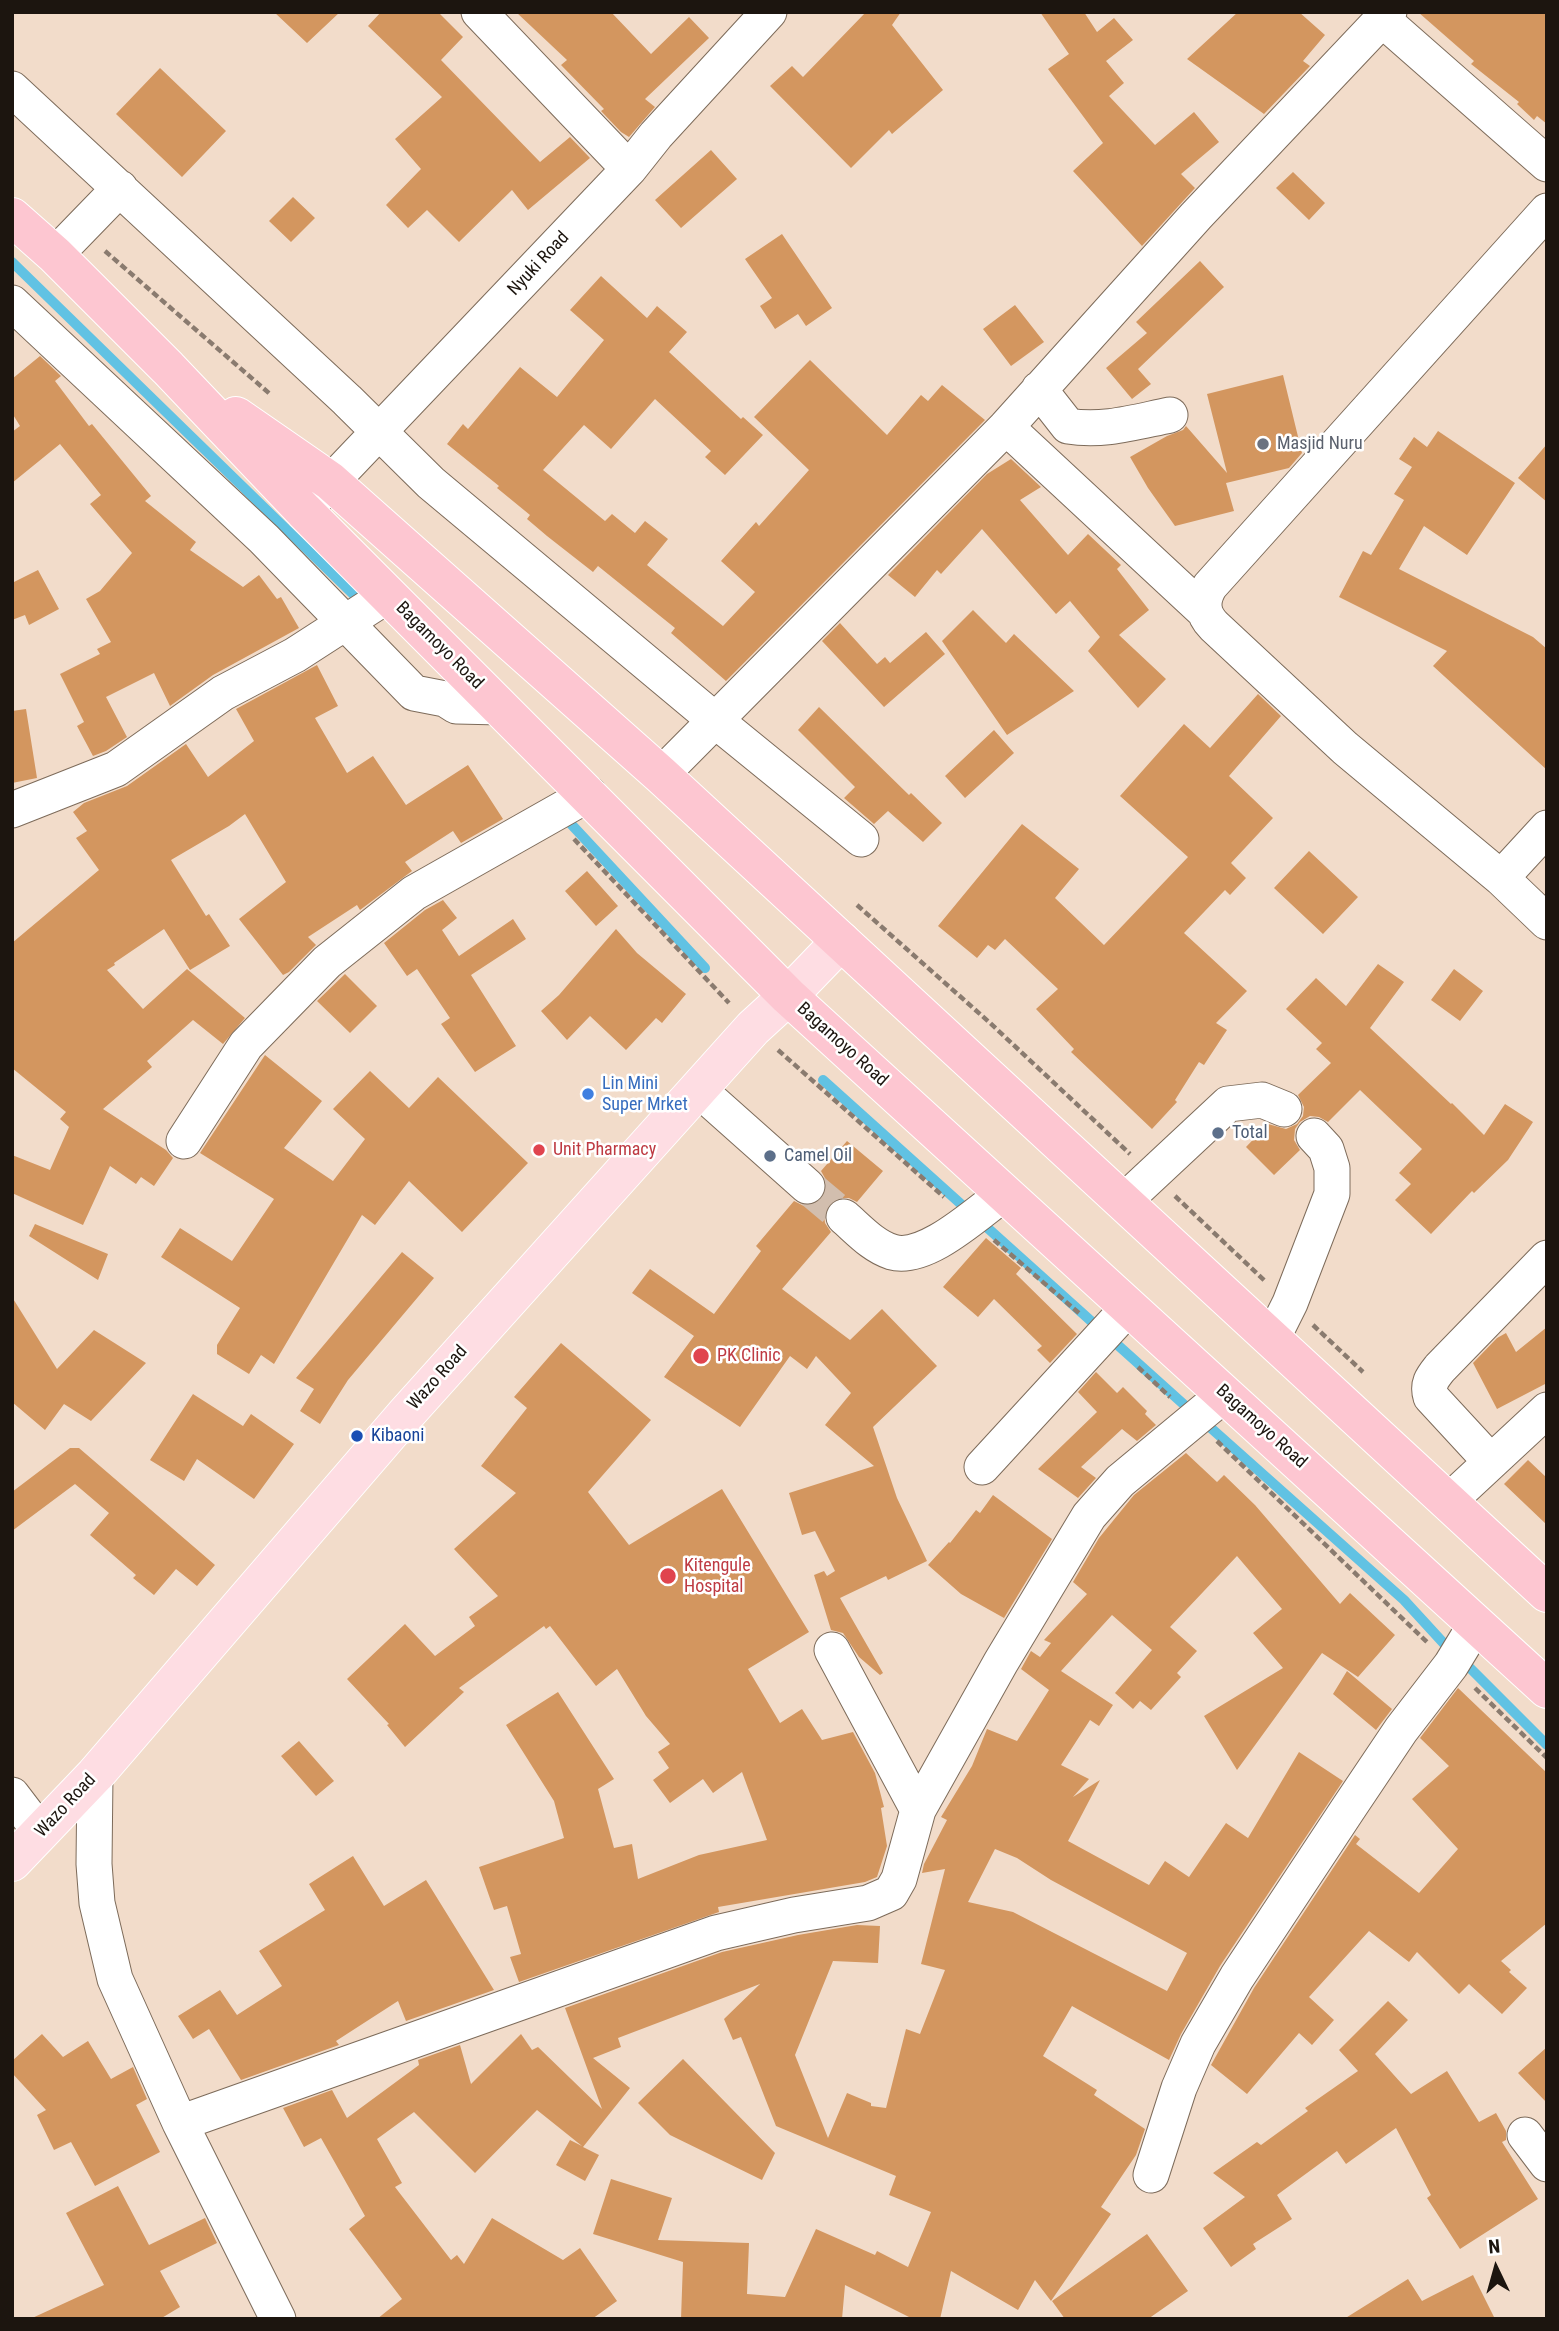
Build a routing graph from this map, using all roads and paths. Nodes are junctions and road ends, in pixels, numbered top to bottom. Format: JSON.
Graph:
{"nodes":[{"id":1,"x":478,"y":12,"type":"edge"},
{"id":2,"x":769,"y":12,"type":"edge"},
{"id":3,"x":1386,"y":16,"type":"edge"},
{"id":4,"x":12,"y":89,"type":"edge"},
{"id":5,"x":1547,"y":164,"type":"edge"},
{"id":6,"x":629,"y":169,"type":"junction"},
{"id":7,"x":120,"y":188,"type":"junction"},
{"id":8,"x":1547,"y":211,"type":"edge"},
{"id":9,"x":12,"y":217,"type":"edge"},
{"id":10,"x":55,"y":255,"type":"junction"},
{"id":11,"x":12,"y":303,"type":"edge"},
{"id":12,"x":168,"y":369,"type":"junction"},
{"id":13,"x":1039,"y":389,"type":"junction"},
{"id":14,"x":1170,"y":415,"type":"dead end"},
{"id":15,"x":1006,"y":426,"type":"junction"},
{"id":16,"x":380,"y":433,"type":"junction"},
{"id":17,"x":330,"y":481,"type":"junction"},
{"id":18,"x":304,"y":511,"type":"junction"},
{"id":19,"x":388,"y":595,"type":"junction"},
{"id":20,"x":1204,"y":611,"type":"junction"},
{"id":21,"x":345,"y":623,"type":"junction"},
{"id":22,"x":501,"y":707,"type":"junction"},
{"id":23,"x":716,"y":721,"type":"junction"},
{"id":24,"x":661,"y":775,"type":"junction"},
{"id":25,"x":589,"y":793,"type":"junction"},
{"id":26,"x":12,"y":810,"type":"edge"},
{"id":27,"x":1547,"y":828,"type":"edge"},
{"id":28,"x":861,"y":839,"type":"dead end"},
{"id":29,"x":1501,"y":878,"type":"junction"},
{"id":30,"x":1547,"y":922,"type":"edge"},
{"id":31,"x":841,"y":941,"type":"junction"},
{"id":32,"x":788,"y":996,"type":"junction"},
{"id":33,"x":698,"y":1089,"type":"junction"},
{"id":34,"x":1284,"y":1109,"type":"dead end"},
{"id":35,"x":1314,"y":1136,"type":"dead end"},
{"id":36,"x":184,"y":1140,"type":"dead end"},
{"id":37,"x":807,"y":1186,"type":"tunnel mouth"},
{"id":38,"x":1124,"y":1202,"type":"junction"},
{"id":39,"x":984,"y":1208,"type":"junction"},
{"id":40,"x":844,"y":1217,"type":"tunnel mouth"},
{"id":41,"x":1547,"y":1258,"type":"edge"},
{"id":42,"x":1113,"y":1324,"type":"junction"},
{"id":43,"x":1272,"y":1339,"type":"junction"},
{"id":44,"x":1225,"y":1394,"type":"junction"},
{"id":45,"x":1547,"y":1409,"type":"edge"},
{"id":46,"x":1490,"y":1462,"type":"junction"},
{"id":47,"x":982,"y":1467,"type":"dead end"},
{"id":48,"x":1448,"y":1502,"type":"junction"},
{"id":49,"x":1547,"y":1593,"type":"edge"},
{"id":50,"x":1476,"y":1624,"type":"junction"},
{"id":51,"x":832,"y":1650,"type":"dead end"},
{"id":52,"x":1547,"y":1689,"type":"edge"},
{"id":53,"x":95,"y":1775,"type":"junction"},
{"id":54,"x":12,"y":1795,"type":"edge"},
{"id":55,"x":918,"y":1810,"type":"junction"},
{"id":56,"x":41,"y":1833,"type":"junction"},
{"id":57,"x":12,"y":1863,"type":"edge"},
{"id":58,"x":180,"y":2123,"type":"junction"},
{"id":59,"x":1525,"y":2135,"type":"dead end"},
{"id":60,"x":1547,"y":2164,"type":"edge"},
{"id":61,"x":1151,"y":2175,"type":"dead end"},
{"id":62,"x":278,"y":2319,"type":"edge"}],
"edges":[{"from":1,"to":6,"type":"street"},
{"from":2,"to":6,"type":"street","name":"Nyuki Road"},
{"from":3,"to":5,"type":"street"},
{"from":3,"to":13,"type":"street"},
{"from":4,"to":7,"type":"street"},
{"from":6,"to":16,"type":"street","name":"Nyuki Road"},
{"from":7,"to":10,"type":"street"},
{"from":7,"to":16,"type":"street"},
{"from":8,"to":20,"type":"street"},
{"from":9,"to":10,"type":"highway","name":"Bagamoyo Road"},
{"from":10,"to":12,"type":"highway","name":"Bagamoyo Road"},
{"from":11,"to":21,"type":"street"},
{"from":12,"to":17,"type":"highway","name":"Bagamoyo Road"},
{"from":12,"to":18,"type":"highway","name":"Bagamoyo Road"},
{"from":13,"to":14,"type":"street"},
{"from":13,"to":15,"type":"street"},
{"from":15,"to":20,"type":"street"},
{"from":15,"to":23,"type":"street"},
{"from":16,"to":17,"type":"street","name":"Nyuki Road"},
{"from":16,"to":23,"type":"street"},
{"from":17,"to":18,"type":"street","name":"Nyuki Road"},
{"from":17,"to":24,"type":"highway","name":"Bagamoyo Road"},
{"from":18,"to":19,"type":"highway","name":"Bagamoyo Road"},
{"from":19,"to":21,"type":"street"},
{"from":19,"to":22,"type":"highway","name":"Bagamoyo Road"},
{"from":20,"to":29,"type":"street"},
{"from":21,"to":22,"type":"street"},
{"from":21,"to":26,"type":"street"},
{"from":22,"to":25,"type":"highway","name":"Bagamoyo Road"},
{"from":23,"to":24,"type":"street"},
{"from":23,"to":28,"type":"street"},
{"from":24,"to":31,"type":"highway","name":"Bagamoyo Road"},
{"from":25,"to":32,"type":"highway","name":"Bagamoyo Road"},
{"from":25,"to":36,"type":"street"},
{"from":27,"to":29,"type":"street"},
{"from":29,"to":30,"type":"street"},
{"from":31,"to":32,"type":"main road","name":"Wazo Road"},
{"from":31,"to":38,"type":"highway","name":"Bagamoyo Road"},
{"from":32,"to":33,"type":"main road","name":"Wazo Road"},
{"from":32,"to":39,"type":"highway","name":"Bagamoyo Road"},
{"from":33,"to":37,"type":"street"},
{"from":33,"to":53,"type":"main road","name":"Wazo Road"},
{"from":34,"to":38,"type":"street"},
{"from":35,"to":43,"type":"street"},
{"from":38,"to":43,"type":"highway","name":"Bagamoyo Road"},
{"from":39,"to":40,"type":"street"},
{"from":39,"to":42,"type":"highway","name":"Bagamoyo Road"},
{"from":41,"to":46,"type":"street"},
{"from":42,"to":44,"type":"highway","name":"Bagamoyo Road"},
{"from":42,"to":47,"type":"street"},
{"from":43,"to":48,"type":"highway","name":"Bagamoyo Road"},
{"from":44,"to":50,"type":"highway","name":"Bagamoyo Road"},
{"from":44,"to":55,"type":"street"},
{"from":45,"to":46,"type":"street"},
{"from":46,"to":48,"type":"street"},
{"from":48,"to":49,"type":"highway","name":"Bagamoyo Road"},
{"from":50,"to":52,"type":"highway","name":"Bagamoyo Road"},
{"from":50,"to":61,"type":"street"},
{"from":51,"to":55,"type":"street"},
{"from":53,"to":56,"type":"main road","name":"Wazo Road"},
{"from":53,"to":58,"type":"street"},
{"from":54,"to":56,"type":"street"},
{"from":55,"to":58,"type":"street"},
{"from":56,"to":57,"type":"main road","name":"Wazo Road"},
{"from":58,"to":62,"type":"street"},
{"from":59,"to":60,"type":"street"}]}
